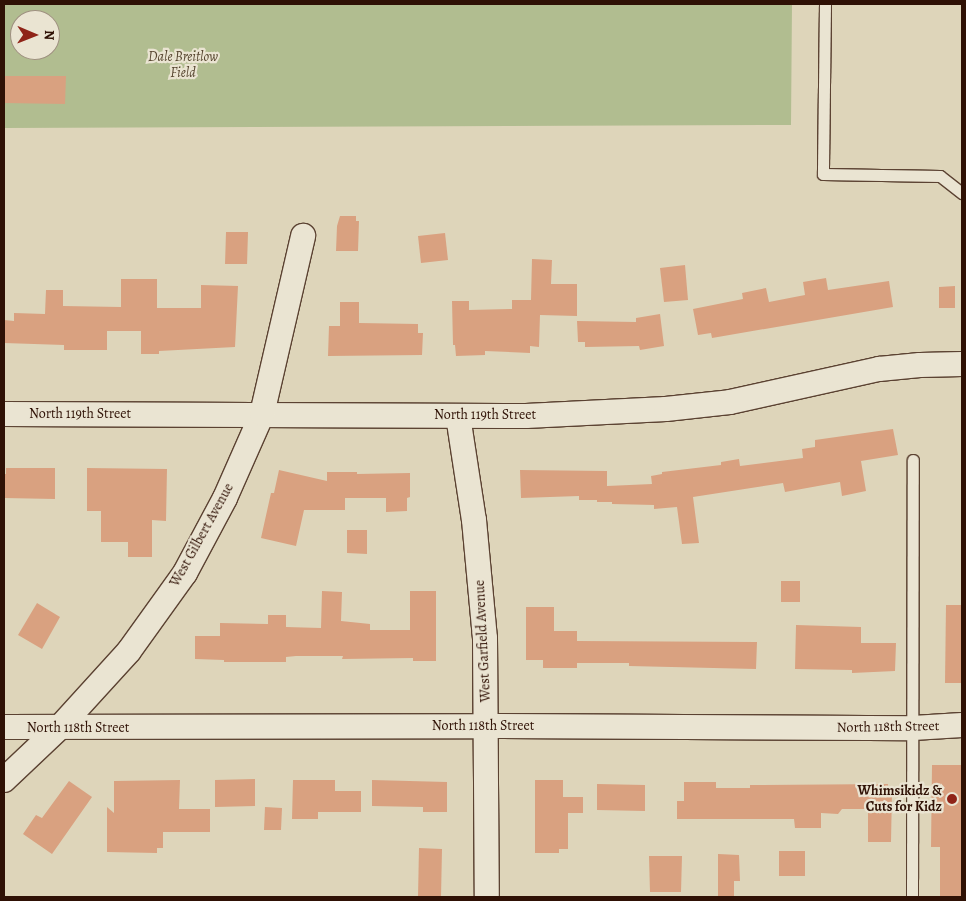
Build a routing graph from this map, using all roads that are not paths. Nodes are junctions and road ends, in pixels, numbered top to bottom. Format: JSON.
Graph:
{"nodes":[{"id":1,"x":825,"y":4,"type":"edge"},
{"id":2,"x":962,"y":192,"type":"edge"},
{"id":3,"x":302,"y":236,"type":"dead end"},
{"id":4,"x":962,"y":364,"type":"edge"},
{"id":5,"x":4,"y":414,"type":"edge"},
{"id":6,"x":262,"y":414,"type":"junction"},
{"id":7,"x":458,"y":416,"type":"junction"},
{"id":8,"x":913,"y":460,"type":"dead end"},
{"id":9,"x":962,"y":725,"type":"edge"},
{"id":10,"x":487,"y":726,"type":"junction"},
{"id":11,"x":4,"y":728,"type":"edge"},
{"id":12,"x":59,"y":728,"type":"junction"},
{"id":13,"x":913,"y":728,"type":"junction"},
{"id":14,"x":4,"y":780,"type":"edge"},
{"id":15,"x":487,"y":897,"type":"edge"},
{"id":16,"x":912,"y":897,"type":"edge"}],
"edges":[{"from":1,"to":2,"type":"lane"},
{"from":3,"to":6,"type":"street","name":"West Gilbert Avenue"},
{"from":4,"to":7,"type":"street","name":"North 119th Street"},
{"from":5,"to":6,"type":"street","name":"North 119th Street"},
{"from":6,"to":7,"type":"street","name":"North 119th Street"},
{"from":6,"to":12,"type":"street","name":"West Gilbert Avenue"},
{"from":7,"to":10,"type":"street","name":"West Garfield Avenue"},
{"from":8,"to":13,"type":"lane"},
{"from":9,"to":13,"type":"street","name":"North 118th Street"},
{"from":10,"to":12,"type":"street","name":"North 118th Street"},
{"from":10,"to":13,"type":"street","name":"North 118th Street"},
{"from":10,"to":15,"type":"street","name":"West Garfield Avenue"},
{"from":11,"to":12,"type":"street","name":"North 118th Street"},
{"from":12,"to":14,"type":"street","name":"West Gilbert Avenue"},
{"from":13,"to":16,"type":"lane"}]}
